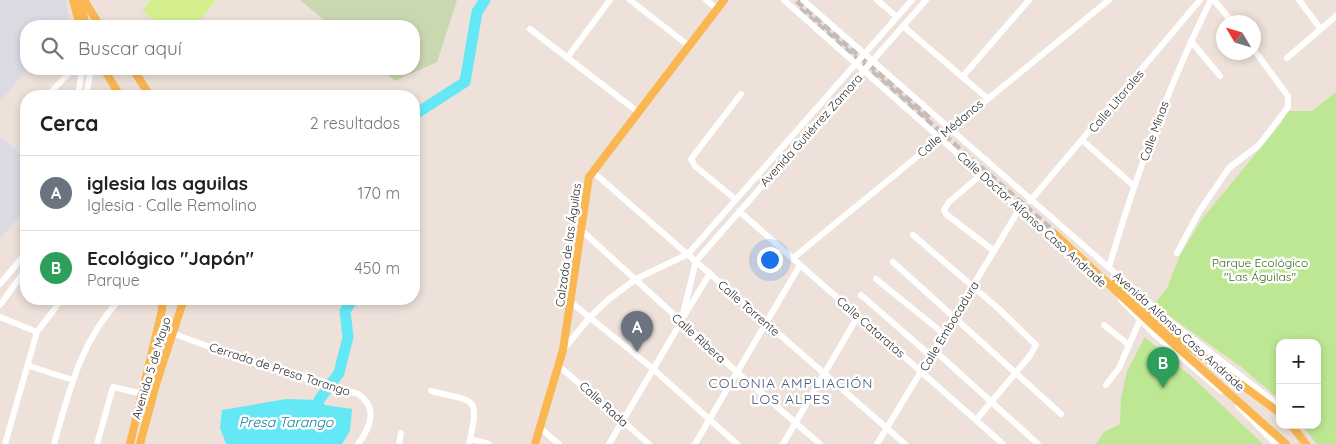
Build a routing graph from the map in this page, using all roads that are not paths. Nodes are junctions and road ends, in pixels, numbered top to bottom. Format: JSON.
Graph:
{"nodes":[{"id":1,"x":73,"y":0,"type":"edge"},
{"id":2,"x":82,"y":0,"type":"edge"},
{"id":3,"x":610,"y":0,"type":"edge"},
{"id":4,"x":630,"y":0,"type":"edge"},
{"id":5,"x":706,"y":0,"type":"edge"},
{"id":6,"x":724,"y":0,"type":"edge"},
{"id":7,"x":784,"y":0,"type":"edge"},
{"id":8,"x":803,"y":0,"type":"edge"},
{"id":9,"x":877,"y":0,"type":"edge"},
{"id":10,"x":912,"y":0,"type":"edge"},
{"id":11,"x":926,"y":0,"type":"edge"},
{"id":12,"x":1029,"y":0,"type":"edge"},
{"id":13,"x":1109,"y":0,"type":"edge"},
{"id":14,"x":1200,"y":0,"type":"edge"},
{"id":15,"x":1213,"y":0,"type":"edge"},
{"id":16,"x":1300,"y":0,"type":"edge"},
{"id":17,"x":717,"y":9,"type":"junction"},
{"id":18,"x":1226,"y":15,"type":"edge"},
{"id":19,"x":1336,"y":16,"type":"edge"},
{"id":20,"x":897,"y":17,"type":"junction"},
{"id":21,"x":78,"y":20,"type":"edge"},
{"id":22,"x":85,"y":20,"type":"edge"},
{"id":23,"x":96,"y":20,"type":"edge"},
{"id":24,"x":903,"y":26,"type":"junction"},
{"id":25,"x":1320,"y":28,"type":"junction"},
{"id":26,"x":530,"y":29,"type":"dead end"},
{"id":27,"x":1191,"y":41,"type":"junction"},
{"id":28,"x":689,"y":46,"type":"junction"},
{"id":29,"x":865,"y":55,"type":"junction"},
{"id":30,"x":567,"y":58,"type":"junction"},
{"id":31,"x":1287,"y":58,"type":"dead end"},
{"id":32,"x":1261,"y":59,"type":"edge"},
{"id":33,"x":872,"y":62,"type":"junction"},
{"id":34,"x":857,"y":63,"type":"junction"},
{"id":35,"x":864,"y":70,"type":"junction"},
{"id":36,"x":67,"y":75,"type":"edge"},
{"id":37,"x":81,"y":75,"type":"edge"},
{"id":38,"x":90,"y":75,"type":"edge"},
{"id":39,"x":108,"y":75,"type":"edge"},
{"id":40,"x":137,"y":75,"type":"edge"},
{"id":41,"x":963,"y":76,"type":"junction"},
{"id":42,"x":1220,"y":76,"type":"dead end"},
{"id":43,"x":53,"y":90,"type":"edge"},
{"id":44,"x":79,"y":90,"type":"edge"},
{"id":45,"x":87,"y":90,"type":"edge"},
{"id":46,"x":116,"y":90,"type":"edge"},
{"id":47,"x":146,"y":90,"type":"edge"},
{"id":48,"x":741,"y":94,"type":"dead end"},
{"id":49,"x":987,"y":98,"type":"junction"},
{"id":50,"x":638,"y":112,"type":"junction"},
{"id":51,"x":948,"y":129,"type":"junction"},
{"id":52,"x":940,"y":137,"type":"junction"},
{"id":53,"x":1082,"y":140,"type":"junction"},
{"id":54,"x":592,"y":171,"type":"junction"},
{"id":55,"x":982,"y":174,"type":"junction"},
{"id":56,"x":754,"y":179,"type":"junction"},
{"id":57,"x":762,"y":186,"type":"junction"},
{"id":58,"x":1134,"y":186,"type":"junction"},
{"id":59,"x":736,"y":199,"type":"junction"},
{"id":60,"x":1030,"y":201,"type":"junction"},
{"id":61,"x":1020,"y":208,"type":"junction"},
{"id":62,"x":739,"y":211,"type":"junction"},
{"id":63,"x":580,"y":229,"type":"junction"},
{"id":64,"x":913,"y":235,"type":"dead end"},
{"id":65,"x":994,"y":251,"type":"junction"},
{"id":66,"x":688,"y":254,"type":"junction"},
{"id":67,"x":1177,"y":254,"type":"dead end"},
{"id":68,"x":793,"y":258,"type":"junction"},
{"id":69,"x":20,"y":260,"type":"edge"},
{"id":70,"x":696,"y":261,"type":"junction"},
{"id":71,"x":893,"y":262,"type":"dead end"},
{"id":72,"x":800,"y":265,"type":"junction"},
{"id":73,"x":1109,"y":267,"type":"junction"},
{"id":74,"x":710,"y":273,"type":"junction"},
{"id":75,"x":20,"y":278,"type":"edge"},
{"id":76,"x":876,"y":278,"type":"dead end"},
{"id":77,"x":636,"y":279,"type":"junction"},
{"id":78,"x":0,"y":284,"type":"edge"},
{"id":79,"x":972,"y":287,"type":"junction"},
{"id":80,"x":861,"y":296,"type":"dead end"},
{"id":81,"x":572,"y":303,"type":"junction"},
{"id":82,"x":0,"y":305,"type":"edge"},
{"id":83,"x":57,"y":305,"type":"edge"},
{"id":84,"x":115,"y":305,"type":"edge"},
{"id":85,"x":161,"y":305,"type":"edge"},
{"id":86,"x":182,"y":305,"type":"edge"},
{"id":87,"x":858,"y":316,"type":"junction"},
{"id":88,"x":0,"y":317,"type":"edge"},
{"id":89,"x":590,"y":317,"type":"junction"},
{"id":90,"x":954,"y":317,"type":"junction"},
{"id":91,"x":1140,"y":320,"type":"junction"},
{"id":92,"x":680,"y":322,"type":"junction"},
{"id":93,"x":765,"y":323,"type":"junction"},
{"id":94,"x":1104,"y":326,"type":"dead end"},
{"id":95,"x":37,"y":332,"type":"junction"},
{"id":96,"x":174,"y":334,"type":"junction"},
{"id":97,"x":944,"y":334,"type":"junction"},
{"id":98,"x":1128,"y":345,"type":"junction"},
{"id":99,"x":563,"y":350,"type":"junction"},
{"id":100,"x":932,"y":353,"type":"junction"},
{"id":101,"x":29,"y":366,"type":"junction"},
{"id":102,"x":559,"y":366,"type":"junction"},
{"id":103,"x":652,"y":368,"type":"junction"},
{"id":104,"x":921,"y":371,"type":"junction"},
{"id":105,"x":1016,"y":372,"type":"junction"},
{"id":106,"x":738,"y":373,"type":"junction"},
{"id":107,"x":826,"y":373,"type":"junction"},
{"id":108,"x":73,"y":380,"type":"junction"},
{"id":109,"x":1210,"y":381,"type":"junction"},
{"id":110,"x":1218,"y":382,"type":"junction"},
{"id":111,"x":1106,"y":384,"type":"dead end"},
{"id":112,"x":431,"y":391,"type":"dead end"},
{"id":113,"x":1228,"y":391,"type":"junction"},
{"id":114,"x":143,"y":394,"type":"junction"},
{"id":115,"x":1232,"y":400,"type":"junction"},
{"id":116,"x":990,"y":402,"type":"junction"},
{"id":117,"x":1276,"y":406,"type":"edge"},
{"id":118,"x":1276,"y":409,"type":"edge"},
{"id":119,"x":1061,"y":414,"type":"dead end"},
{"id":120,"x":710,"y":419,"type":"junction"},
{"id":121,"x":976,"y":420,"type":"junction"},
{"id":122,"x":622,"y":421,"type":"junction"},
{"id":123,"x":796,"y":422,"type":"junction"},
{"id":124,"x":887,"y":427,"type":"junction"},
{"id":125,"x":540,"y":428,"type":"junction"},
{"id":126,"x":1294,"y":429,"type":"edge"},
{"id":127,"x":401,"y":433,"type":"dead end"},
{"id":128,"x":469,"y":441,"type":"edge"},
{"id":129,"x":5,"y":444,"type":"edge"},
{"id":130,"x":54,"y":444,"type":"edge"},
{"id":131,"x":97,"y":444,"type":"edge"},
{"id":132,"x":130,"y":444,"type":"edge"},
{"id":133,"x":140,"y":444,"type":"edge"},
{"id":134,"x":358,"y":444,"type":"edge"},
{"id":135,"x":399,"y":444,"type":"edge"},
{"id":136,"x":489,"y":444,"type":"edge"},
{"id":137,"x":535,"y":444,"type":"edge"},
{"id":138,"x":559,"y":444,"type":"edge"},
{"id":139,"x":609,"y":444,"type":"edge"},
{"id":140,"x":648,"y":444,"type":"edge"},
{"id":141,"x":696,"y":444,"type":"edge"},
{"id":142,"x":737,"y":444,"type":"edge"},
{"id":143,"x":783,"y":444,"type":"edge"},
{"id":144,"x":820,"y":444,"type":"edge"},
{"id":145,"x":877,"y":444,"type":"edge"},
{"id":146,"x":905,"y":444,"type":"edge"},
{"id":147,"x":1002,"y":444,"type":"edge"},
{"id":148,"x":1038,"y":444,"type":"edge"},
{"id":149,"x":1276,"y":444,"type":"edge"},
{"id":150,"x":1286,"y":444,"type":"edge"},
{"id":151,"x":1306,"y":444,"type":"edge"}],
"edges":[{"from":1,"to":21,"type":"main road"},
{"from":2,"to":22,"type":"main road"},
{"from":2,"to":23,"type":"main road"},
{"from":3,"to":30,"type":"street"},
{"from":4,"to":28,"type":"street"},
{"from":5,"to":17,"type":"street"},
{"from":6,"to":17,"type":"main road","name":"Calzada de las Águilas"},
{"from":7,"to":34,"type":"street","name":"Calle Doctor Alfonso Caso Andrade"},
{"from":8,"to":29,"type":"street","name":"Calle Doctor Alfonso Caso Andrade"},
{"from":9,"to":20,"type":"street"},
{"from":10,"to":20,"type":"street","name":"Avenida Gutiérrez Zamora"},
{"from":11,"to":24,"type":"street","name":"Avenida Gutiérrez Zamora"},
{"from":12,"to":41,"type":"street"},
{"from":13,"to":49,"type":"street","name":"Calle Médanos"},
{"from":14,"to":53,"type":"street","name":"Calle Litorales"},
{"from":15,"to":18,"type":"street"},
{"from":15,"to":27,"type":"street","name":"Calle Minas"},
{"from":16,"to":25,"type":"street"},
{"from":17,"to":28,"type":"main road","name":"Calzada de las Águilas"},
{"from":19,"to":25,"type":"street"},
{"from":20,"to":29,"type":"street","name":"Avenida Gutiérrez Zamora"},
{"from":24,"to":33,"type":"street","name":"Avenida Gutiérrez Zamora"},
{"from":24,"to":41,"type":"street"},
{"from":25,"to":31,"type":"street"},
{"from":26,"to":30,"type":"street"},
{"from":27,"to":42,"type":"street"},
{"from":27,"to":58,"type":"street","name":"Calle Minas"},
{"from":28,"to":50,"type":"main road","name":"Calzada de las Águilas"},
{"from":29,"to":33,"type":"street","name":"Calle Doctor Alfonso Caso Andrade"},
{"from":29,"to":34,"type":"street","name":"Avenida Gutiérrez Zamora"},
{"from":30,"to":50,"type":"street"},
{"from":32,"to":67,"type":"street"},
{"from":33,"to":35,"type":"street","name":"Avenida Gutiérrez Zamora"},
{"from":33,"to":51,"type":"street","name":"Calle Doctor Alfonso Caso Andrade"},
{"from":34,"to":35,"type":"street","name":"Calle Doctor Alfonso Caso Andrade"},
{"from":34,"to":56,"type":"street","name":"Avenida Gutiérrez Zamora"},
{"from":35,"to":52,"type":"street","name":"Calle Doctor Alfonso Caso Andrade"},
{"from":35,"to":57,"type":"street","name":"Avenida Gutiérrez Zamora"},
{"from":36,"to":43,"type":"street"},
{"from":37,"to":44,"type":"street"},
{"from":38,"to":45,"type":"street"},
{"from":39,"to":46,"type":"main road"},
{"from":40,"to":47,"type":"main road"},
{"from":41,"to":49,"type":"street"},
{"from":48,"to":59,"type":"street"},
{"from":49,"to":51,"type":"street","name":"Calle Médanos"},
{"from":50,"to":54,"type":"main road","name":"Calzada de las Águilas"},
{"from":51,"to":52,"type":"street","name":"Calle Médanos"},
{"from":51,"to":60,"type":"street","name":"Calle Doctor Alfonso Caso Andrade"},
{"from":52,"to":55,"type":"street","name":"Calle Doctor Alfonso Caso Andrade"},
{"from":52,"to":68,"type":"street","name":"Calle Médanos"},
{"from":53,"to":58,"type":"street"},
{"from":53,"to":60,"type":"street","name":"Calle Litorales"},
{"from":54,"to":63,"type":"main road","name":"Calzada de las Águilas"},
{"from":54,"to":66,"type":"street","name":"Calle Torrente"},
{"from":55,"to":61,"type":"street","name":"Calle Doctor Alfonso Caso Andrade"},
{"from":55,"to":65,"type":"street"},
{"from":56,"to":57,"type":"street"},
{"from":56,"to":59,"type":"street","name":"Avenida Gutiérrez Zamora"},
{"from":57,"to":62,"type":"street","name":"Avenida Gutiérrez Zamora"},
{"from":58,"to":73,"type":"street","name":"Calle Minas"},
{"from":59,"to":66,"type":"street","name":"Avenida Gutiérrez Zamora"},
{"from":60,"to":73,"type":"street","name":"Calle Doctor Alfonso Caso Andrade"},
{"from":61,"to":65,"type":"street","name":"Calle Embocadura"},
{"from":61,"to":91,"type":"street","name":"Calle Doctor Alfonso Caso Andrade"},
{"from":62,"to":68,"type":"street","name":"Calle Cataratas"},
{"from":62,"to":70,"type":"street","name":"Avenida Gutiérrez Zamora"},
{"from":63,"to":77,"type":"street","name":"Calle Ribera"},
{"from":63,"to":81,"type":"main road","name":"Calzada de las Águilas"},
{"from":64,"to":79,"type":"street"},
{"from":65,"to":79,"type":"street","name":"Calle Embocadura"},
{"from":66,"to":70,"type":"street","name":"Calle Torrente"},
{"from":66,"to":77,"type":"street"},
{"from":68,"to":72,"type":"street","name":"Calle Cataratas"},
{"from":69,"to":78,"type":"street"},
{"from":70,"to":74,"type":"street","name":"Calle Torrente"},
{"from":70,"to":92,"type":"street"},
{"from":71,"to":90,"type":"street"},
{"from":72,"to":87,"type":"street","name":"Calle Cataratas"},
{"from":72,"to":93,"type":"street"},
{"from":73,"to":117,"type":"street","name":"Calle Doctor Alfonso Caso Andrade"},
{"from":74,"to":92,"type":"street"},
{"from":74,"to":93,"type":"street","name":"Calle Torrente"},
{"from":75,"to":82,"type":"street"},
{"from":76,"to":97,"type":"street"},
{"from":77,"to":89,"type":"street"},
{"from":77,"to":92,"type":"street","name":"Calle Ribera"},
{"from":79,"to":90,"type":"street","name":"Calle Embocadura"},
{"from":79,"to":105,"type":"street"},
{"from":80,"to":100,"type":"street"},
{"from":81,"to":89,"type":"street"},
{"from":81,"to":99,"type":"main road","name":"Calzada de las Águilas"},
{"from":83,"to":95,"type":"street"},
{"from":84,"to":108,"type":"street"},
{"from":85,"to":114,"type":"main road","name":"Avenida 5 de Mayo"},
{"from":86,"to":96,"type":"main road","name":"Avenida 5 de Mayo"},
{"from":87,"to":104,"type":"street","name":"Calle Cataratas"},
{"from":87,"to":107,"type":"street"},
{"from":88,"to":95,"type":"street"},
{"from":89,"to":99,"type":"street"},
{"from":89,"to":103,"type":"street"},
{"from":90,"to":97,"type":"street","name":"Calle Embocadura"},
{"from":90,"to":105,"type":"street"},
{"from":91,"to":98,"type":"street"},
{"from":91,"to":109,"type":"street","name":"Calle Doctor Alfonso Caso Andrade"},
{"from":92,"to":103,"type":"street"},
{"from":92,"to":106,"type":"street","name":"Calle Ribera"},
{"from":93,"to":106,"type":"street"},
{"from":93,"to":107,"type":"street","name":"Calle Torrente"},
{"from":94,"to":98,"type":"street"},
{"from":95,"to":101,"type":"street"},
{"from":96,"to":133,"type":"main road","name":"Avenida 5 de Mayo"},
{"from":96,"to":134,"type":"street","name":"Cerrada de Presa Tarango"},
{"from":97,"to":100,"type":"street","name":"Calle Embocadura"},
{"from":98,"to":111,"type":"street"},
{"from":99,"to":102,"type":"main road","name":"Calzada de las Águilas"},
{"from":100,"to":104,"type":"street","name":"Calle Embocadura"},
{"from":100,"to":116,"type":"street"},
{"from":101,"to":108,"type":"street"},
{"from":101,"to":129,"type":"street"},
{"from":102,"to":122,"type":"street","name":"Calle Rada"},
{"from":102,"to":125,"type":"main road","name":"Calzada de las Águilas"},
{"from":103,"to":120,"type":"street"},
{"from":103,"to":122,"type":"street"},
{"from":104,"to":121,"type":"street","name":"Calle Cataratas"},
{"from":104,"to":124,"type":"street","name":"Calle Embocadura"},
{"from":105,"to":116,"type":"street"},
{"from":105,"to":119,"type":"street"},
{"from":106,"to":120,"type":"street"},
{"from":106,"to":123,"type":"street","name":"Calle Ribera"},
{"from":107,"to":123,"type":"street"},
{"from":107,"to":124,"type":"street","name":"Calle Torrente"},
{"from":108,"to":130,"type":"street"},
{"from":109,"to":110,"type":"main road"},
{"from":109,"to":115,"type":"street","name":"Calle Doctor Alfonso Caso Andrade"},
{"from":110,"to":113,"type":"main road","name":"Avenida Alfonso Caso Andrade"},
{"from":110,"to":118,"type":"main road","name":"Avenida Alfonso Caso Andrade"},
{"from":112,"to":128,"type":"street"},
{"from":113,"to":115,"type":"main road"},
{"from":113,"to":150,"type":"main road","name":"Avenida Alfonso Caso Andrade"},
{"from":114,"to":131,"type":"street"},
{"from":114,"to":132,"type":"main road","name":"Avenida 5 de Mayo"},
{"from":115,"to":149,"type":"street","name":"Calle Doctor Alfonso Caso Andrade"},
{"from":116,"to":121,"type":"street"},
{"from":116,"to":148,"type":"street"},
{"from":120,"to":141,"type":"street"},
{"from":120,"to":142,"type":"street"},
{"from":121,"to":147,"type":"street","name":"Calle Cataratas"},
{"from":122,"to":139,"type":"street"},
{"from":122,"to":140,"type":"street","name":"Calle Rada"},
{"from":123,"to":143,"type":"street"},
{"from":123,"to":144,"type":"street","name":"Calle Ribera"},
{"from":124,"to":145,"type":"street","name":"Calle Embocadura"},
{"from":124,"to":146,"type":"street","name":"Calle Torrente"},
{"from":125,"to":137,"type":"main road","name":"Calzada de las Águilas"},
{"from":125,"to":138,"type":"street"},
{"from":126,"to":151,"type":"main road"},
{"from":127,"to":135,"type":"street"},
{"from":128,"to":136,"type":"street"}]}
